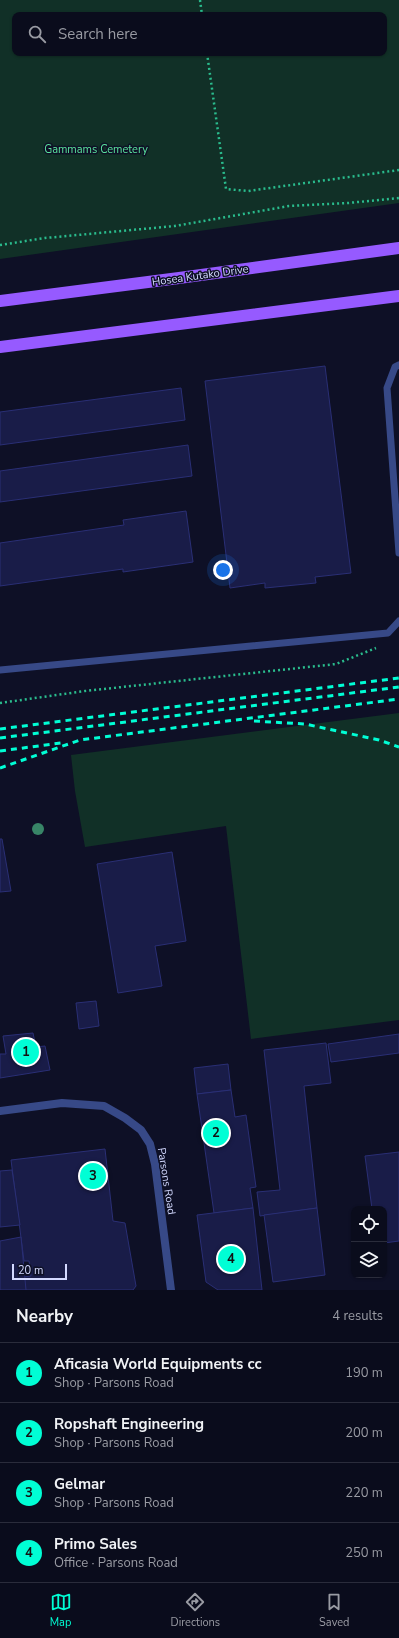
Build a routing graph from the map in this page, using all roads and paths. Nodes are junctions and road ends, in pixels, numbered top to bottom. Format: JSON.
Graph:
{"nodes":[{"id":1,"x":200,"y":0,"type":"edge"},
{"id":2,"x":202,"y":12,"type":"edge"},
{"id":3,"x":207,"y":56,"type":"edge"},
{"id":4,"x":399,"y":170,"type":"edge"},
{"id":5,"x":399,"y":198,"type":"edge"},
{"id":6,"x":0,"y":245,"type":"edge"},
{"id":7,"x":399,"y":248,"type":"edge"},
{"id":8,"x":399,"y":296,"type":"edge"},
{"id":9,"x":0,"y":301,"type":"edge"},
{"id":10,"x":0,"y":347,"type":"edge"},
{"id":11,"x":399,"y":365,"type":"edge"},
{"id":12,"x":399,"y":553,"type":"edge"},
{"id":13,"x":399,"y":621,"type":"edge"},
{"id":14,"x":382,"y":646,"type":"dead end"},
{"id":15,"x":0,"y":670,"type":"edge"},
{"id":16,"x":0,"y":704,"type":"edge"},
{"id":17,"x":0,"y":1111,"type":"edge"},
{"id":18,"x":171,"y":1290,"type":"edge"}],
"edges":[{"from":1,"to":2,"type":"path"},
{"from":3,"to":4,"type":"path"},
{"from":5,"to":6,"type":"path"},
{"from":7,"to":9,"type":"main road","name":"Hosea Kutako Drive"},
{"from":8,"to":10,"type":"main road"},
{"from":11,"to":12,"type":"lane"},
{"from":13,"to":15,"type":"lane"},
{"from":14,"to":16,"type":"path"},
{"from":17,"to":18,"type":"street","name":"Parsons Road"}]}
